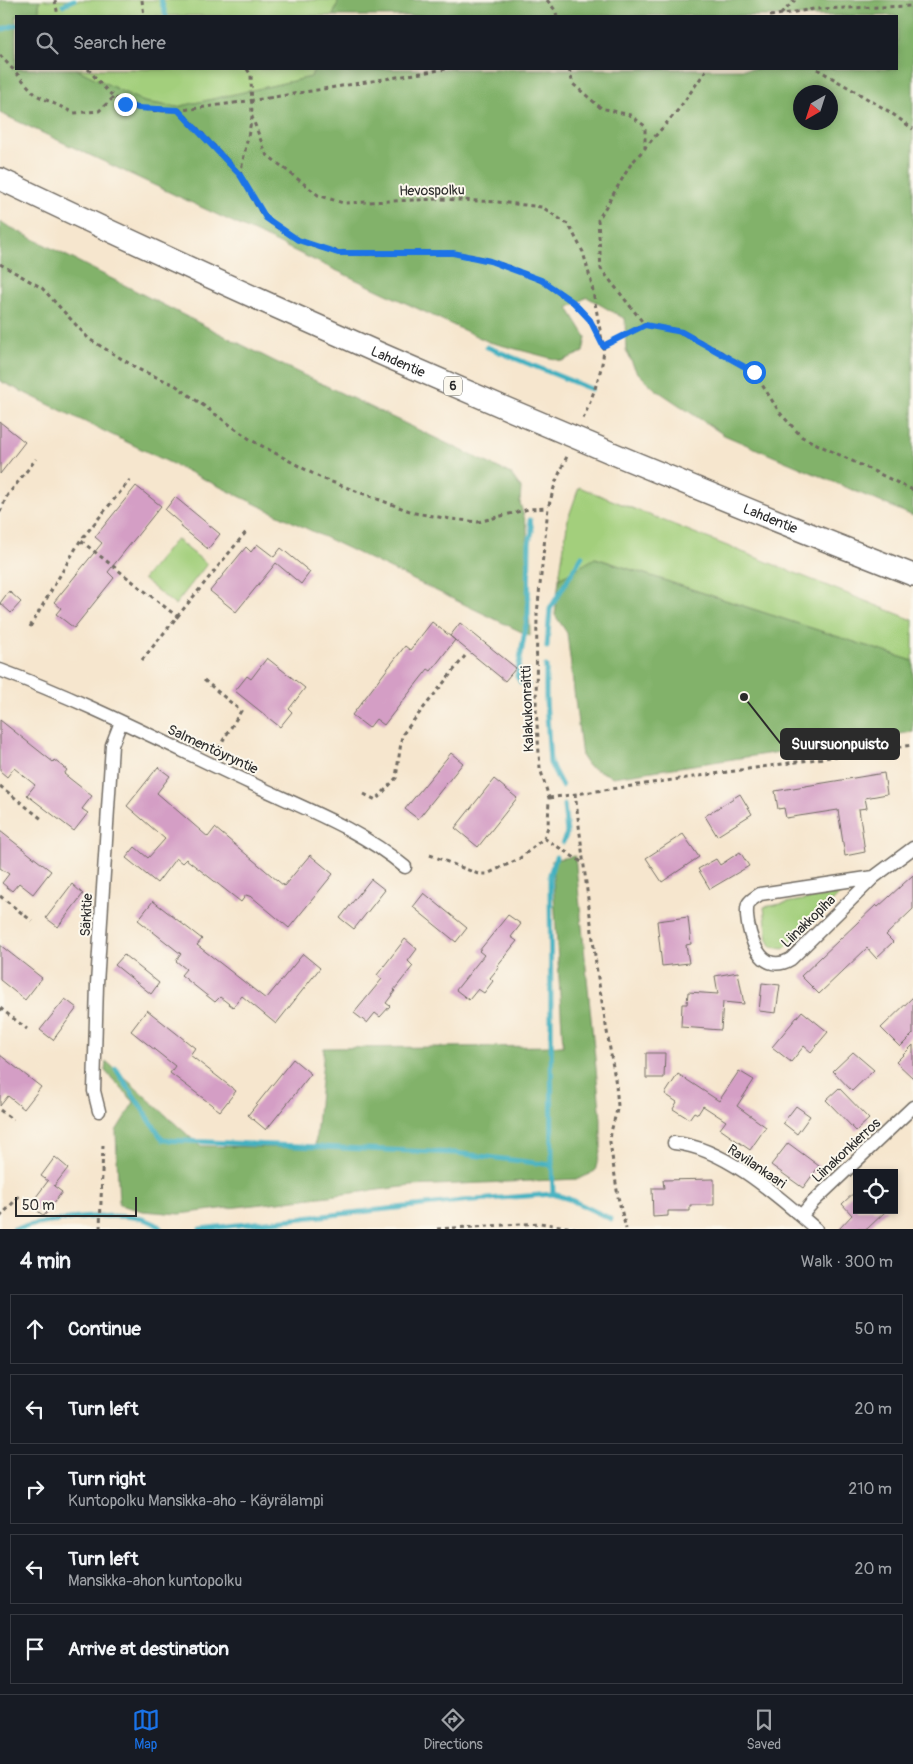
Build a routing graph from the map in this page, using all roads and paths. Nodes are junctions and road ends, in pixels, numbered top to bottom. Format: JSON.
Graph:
{"nodes":[{"id":1,"x":55,"y":0,"type":"edge"},
{"id":2,"x":142,"y":0,"type":"edge"},
{"id":3,"x":547,"y":0,"type":"edge"},
{"id":4,"x":795,"y":0,"type":"edge"},
{"id":5,"x":913,"y":6,"type":"edge"},
{"id":6,"x":781,"y":14,"type":"junction"},
{"id":7,"x":58,"y":15,"type":"edge"},
{"id":8,"x":144,"y":15,"type":"edge"},
{"id":9,"x":557,"y":15,"type":"edge"},
{"id":10,"x":776,"y":15,"type":"edge"},
{"id":11,"x":0,"y":55,"type":"edge"},
{"id":12,"x":89,"y":70,"type":"edge"},
{"id":13,"x":248,"y":70,"type":"edge"},
{"id":14,"x":440,"y":70,"type":"edge"},
{"id":15,"x":569,"y":70,"type":"edge"},
{"id":16,"x":706,"y":70,"type":"edge"},
{"id":17,"x":819,"y":70,"type":"edge"},
{"id":18,"x":114,"y":97,"type":"junction"},
{"id":19,"x":178,"y":110,"type":"junction"},
{"id":20,"x":252,"y":117,"type":"junction"},
{"id":21,"x":913,"y":129,"type":"edge"},
{"id":22,"x":645,"y":148,"type":"junction"},
{"id":23,"x":240,"y":175,"type":"junction"},
{"id":24,"x":0,"y":179,"type":"edge"},
{"id":25,"x":0,"y":264,"type":"edge"},
{"id":26,"x":645,"y":325,"type":"junction"},
{"id":27,"x":603,"y":346,"type":"junction"},
{"id":28,"x":582,"y":423,"type":"dead end"},
{"id":29,"x":568,"y":454,"type":"dead end"},
{"id":30,"x":36,"y":459,"type":"dead end"},
{"id":31,"x":130,"y":480,"type":"dead end"},
{"id":32,"x":913,"y":490,"type":"edge"},
{"id":33,"x":548,"y":508,"type":"junction"},
{"id":34,"x":0,"y":512,"type":"edge"},
{"id":35,"x":246,"y":532,"type":"dead end"},
{"id":36,"x":80,"y":541,"type":"junction"},
{"id":37,"x":913,"y":575,"type":"edge"},
{"id":38,"x":179,"y":618,"type":"junction"},
{"id":39,"x":30,"y":627,"type":"dead end"},
{"id":40,"x":465,"y":656,"type":"dead end"},
{"id":41,"x":142,"y":660,"type":"dead end"},
{"id":42,"x":0,"y":670,"type":"edge"},
{"id":43,"x":204,"y":680,"type":"dead end"},
{"id":44,"x":120,"y":722,"type":"junction"},
{"id":45,"x":913,"y":746,"type":"edge"},
{"id":46,"x":214,"y":755,"type":"dead end"},
{"id":47,"x":0,"y":786,"type":"edge"},
{"id":48,"x":575,"y":793,"type":"junction"},
{"id":49,"x":364,"y":794,"type":"dead end"},
{"id":50,"x":549,"y":798,"type":"junction"},
{"id":51,"x":43,"y":820,"type":"dead end"},
{"id":52,"x":544,"y":838,"type":"junction"},
{"id":53,"x":913,"y":848,"type":"edge"},
{"id":54,"x":430,"y":855,"type":"dead end"},
{"id":55,"x":583,"y":864,"type":"junction"},
{"id":56,"x":405,"y":867,"type":"dead end"},
{"id":57,"x":874,"y":877,"type":"junction"},
{"id":58,"x":0,"y":896,"type":"edge"},
{"id":59,"x":32,"y":921,"type":"dead end"},
{"id":60,"x":0,"y":1008,"type":"edge"},
{"id":61,"x":27,"y":1030,"type":"dead end"},
{"id":62,"x":913,"y":1107,"type":"edge"},
{"id":63,"x":0,"y":1110,"type":"edge"},
{"id":64,"x":99,"y":1111,"type":"dead end"},
{"id":65,"x":13,"y":1120,"type":"dead end"},
{"id":66,"x":674,"y":1143,"type":"dead end"},
{"id":67,"x":103,"y":1145,"type":"dead end"},
{"id":68,"x":21,"y":1194,"type":"dead end"},
{"id":69,"x":801,"y":1216,"type":"junction"},
{"id":70,"x":0,"y":1217,"type":"edge"},
{"id":71,"x":100,"y":1229,"type":"edge"},
{"id":72,"x":437,"y":1229,"type":"edge"},
{"id":73,"x":580,"y":1229,"type":"edge"},
{"id":74,"x":626,"y":1229,"type":"edge"},
{"id":75,"x":816,"y":1229,"type":"edge"}],
"edges":[{"from":1,"to":7,"type":"path"},
{"from":2,"to":8,"type":"path"},
{"from":3,"to":9,"type":"path"},
{"from":4,"to":6,"type":"path"},
{"from":5,"to":6,"type":"path"},
{"from":6,"to":10,"type":"path"},
{"from":11,"to":18,"type":"path"},
{"from":12,"to":18,"type":"path"},
{"from":13,"to":20,"type":"path","name":"Hevospolku"},
{"from":14,"to":19,"type":"path","bridge":true},
{"from":15,"to":22,"type":"path"},
{"from":16,"to":22,"type":"path"},
{"from":17,"to":21,"type":"path"},
{"from":18,"to":19,"type":"path"},
{"from":19,"to":23,"type":"path"},
{"from":20,"to":23,"type":"path"},
{"from":20,"to":27,"type":"path","name":"Hevospolku"},
{"from":22,"to":26,"type":"path"},
{"from":23,"to":27,"type":"path"},
{"from":24,"to":37,"type":"highway","name":"Lahdentie","number":"6"},
{"from":25,"to":33,"type":"path"},
{"from":26,"to":27,"type":"path"},
{"from":26,"to":32,"type":"path"},
{"from":27,"to":28,"type":"path","name":"Hevospolku"},
{"from":29,"to":33,"type":"path","name":"Kalakukonraitti"},
{"from":30,"to":34,"type":"path"},
{"from":31,"to":36,"type":"path"},
{"from":33,"to":50,"type":"path","name":"Kalakukonraitti"},
{"from":35,"to":38,"type":"path"},
{"from":36,"to":38,"type":"path"},
{"from":36,"to":39,"type":"path"},
{"from":38,"to":41,"type":"path"},
{"from":40,"to":49,"type":"path"},
{"from":42,"to":44,"type":"street","name":"Salmentöyryntie"},
{"from":43,"to":46,"type":"path"},
{"from":44,"to":56,"type":"street","name":"Salmentöyryntie"},
{"from":44,"to":64,"type":"street","name":"Särkitie"},
{"from":45,"to":48,"type":"path"},
{"from":47,"to":51,"type":"path"},
{"from":48,"to":50,"type":"path"},
{"from":48,"to":55,"type":"path"},
{"from":50,"to":52,"type":"path","name":"Kalakukonraitti"},
{"from":52,"to":54,"type":"path"},
{"from":52,"to":55,"type":"path"},
{"from":53,"to":57,"type":"street","name":"Liinakkopiha"},
{"from":55,"to":74,"type":"path"},
{"from":57,"to":57,"type":"street","name":"Liinakkopiha"},
{"from":58,"to":59,"type":"path"},
{"from":60,"to":61,"type":"path"},
{"from":62,"to":69,"type":"street","name":"Liinakonkierros"},
{"from":63,"to":65,"type":"path"},
{"from":66,"to":69,"type":"street","name":"Ravilankaari"},
{"from":67,"to":71,"type":"path"},
{"from":68,"to":70,"type":"path"},
{"from":69,"to":75,"type":"street","name":"Ravilankaari"},
{"from":72,"to":73,"type":"path"}]}
